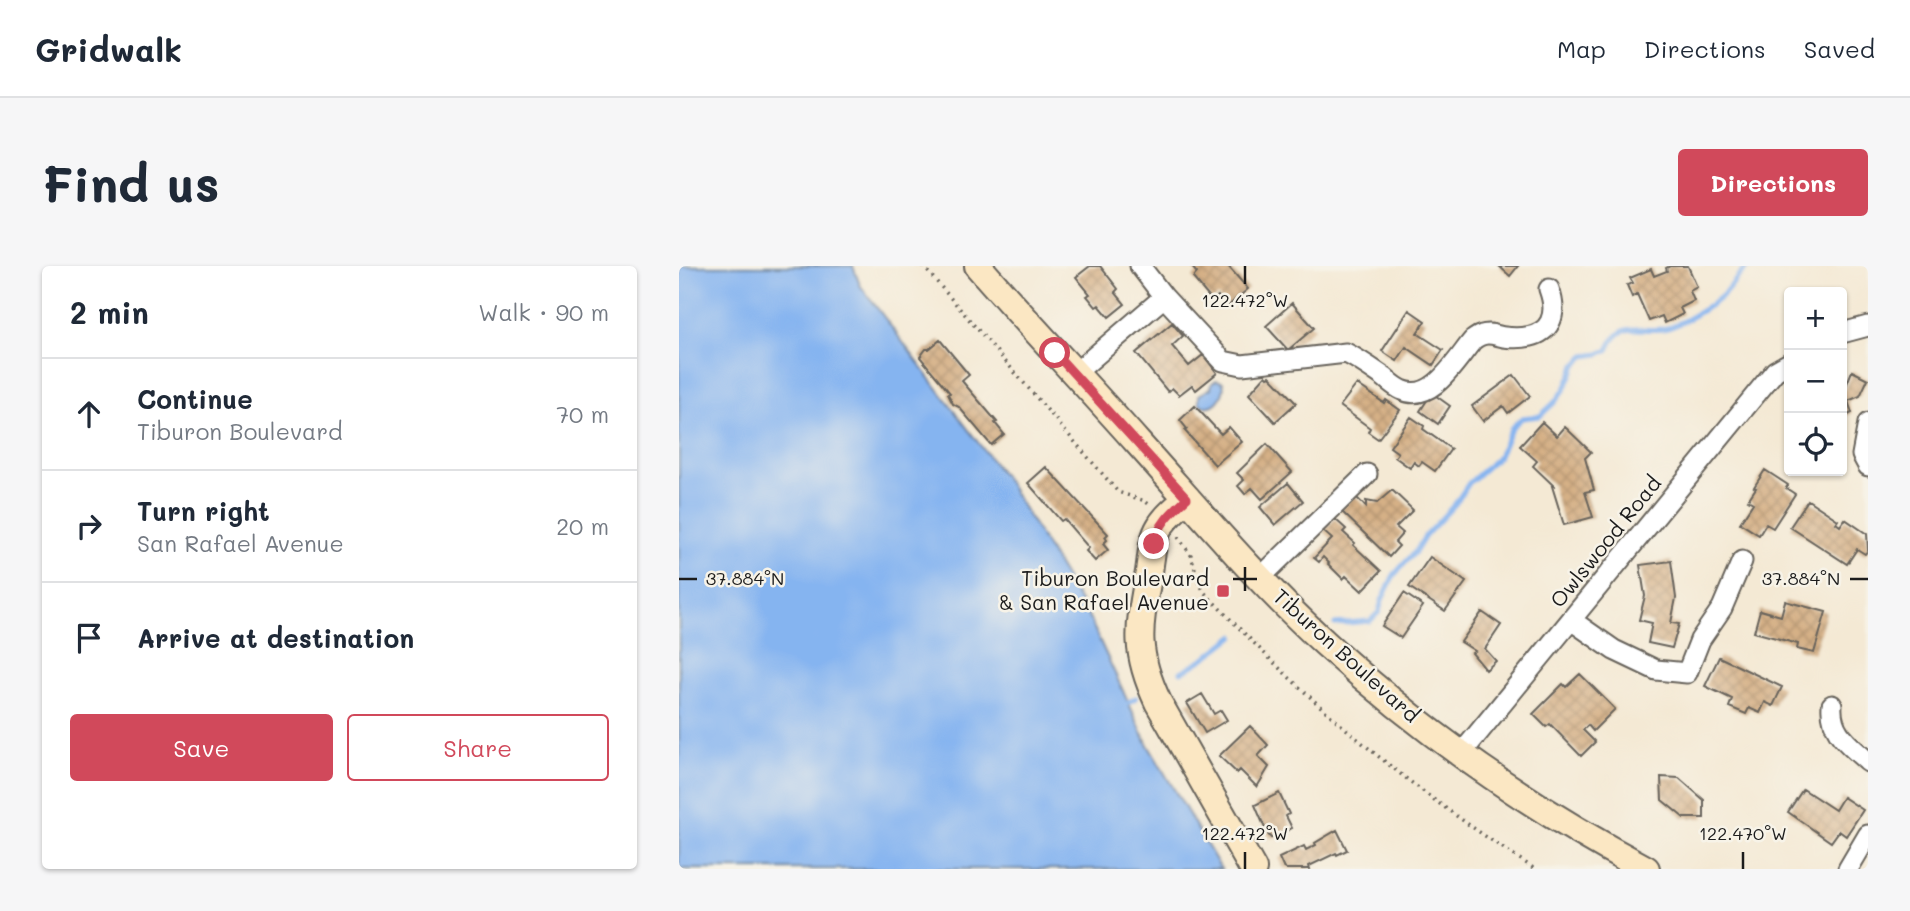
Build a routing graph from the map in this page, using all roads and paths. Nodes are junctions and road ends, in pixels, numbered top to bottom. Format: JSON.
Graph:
{"nodes":[{"id":1,"x":923,"y":266,"type":"edge"},
{"id":2,"x":978,"y":266,"type":"edge"},
{"id":3,"x":1140,"y":266,"type":"edge"},
{"id":4,"x":1549,"y":289,"type":"dead end"},
{"id":5,"x":1164,"y":297,"type":"junction"},
{"id":6,"x":1868,"y":326,"type":"edge"},
{"id":7,"x":1847,"y":332,"type":"edge"},
{"id":8,"x":1784,"y":366,"type":"edge"},
{"id":9,"x":1074,"y":374,"type":"junction"},
{"id":10,"x":1868,"y":423,"type":"edge"},
{"id":11,"x":1868,"y":466,"type":"edge"},
{"id":12,"x":1367,"y":474,"type":"dead end"},
{"id":13,"x":1187,"y":498,"type":"junction"},
{"id":14,"x":1149,"y":504,"type":"dead end"},
{"id":15,"x":1179,"y":537,"type":"dead end"},
{"id":16,"x":1742,"y":561,"type":"dead end"},
{"id":17,"x":1259,"y":579,"type":"junction"},
{"id":18,"x":1571,"y":620,"type":"junction"},
{"id":19,"x":1832,"y":705,"type":"dead end"},
{"id":20,"x":1461,"y":754,"type":"junction"},
{"id":21,"x":1868,"y":762,"type":"edge"},
{"id":22,"x":1868,"y":835,"type":"edge"},
{"id":23,"x":1528,"y":867,"type":"edge"},
{"id":24,"x":1253,"y":869,"type":"edge"},
{"id":25,"x":1535,"y":869,"type":"edge"},
{"id":26,"x":1646,"y":869,"type":"edge"},
{"id":27,"x":1848,"y":869,"type":"edge"}],
"edges":[{"from":1,"to":14,"type":"path"},
{"from":2,"to":9,"type":"main road","name":"Tiburon Boulevard"},
{"from":3,"to":5,"type":"street"},
{"from":4,"to":5,"type":"street"},
{"from":5,"to":9,"type":"street"},
{"from":6,"to":7,"type":"street"},
{"from":8,"to":18,"type":"street","name":"Owlswood Road"},
{"from":9,"to":13,"type":"main road","name":"Tiburon Boulevard"},
{"from":10,"to":11,"type":"street"},
{"from":12,"to":17,"type":"street"},
{"from":13,"to":17,"type":"main road","name":"Tiburon Boulevard"},
{"from":13,"to":24,"type":"main road"},
{"from":15,"to":23,"type":"path"},
{"from":16,"to":18,"type":"street"},
{"from":17,"to":20,"type":"main road","name":"Tiburon Boulevard"},
{"from":18,"to":20,"type":"street","name":"Owlswood Road"},
{"from":19,"to":21,"type":"street"},
{"from":20,"to":26,"type":"main road","name":"Tiburon Boulevard"},
{"from":22,"to":27,"type":"street"},
{"from":23,"to":25,"type":"path"}]}
